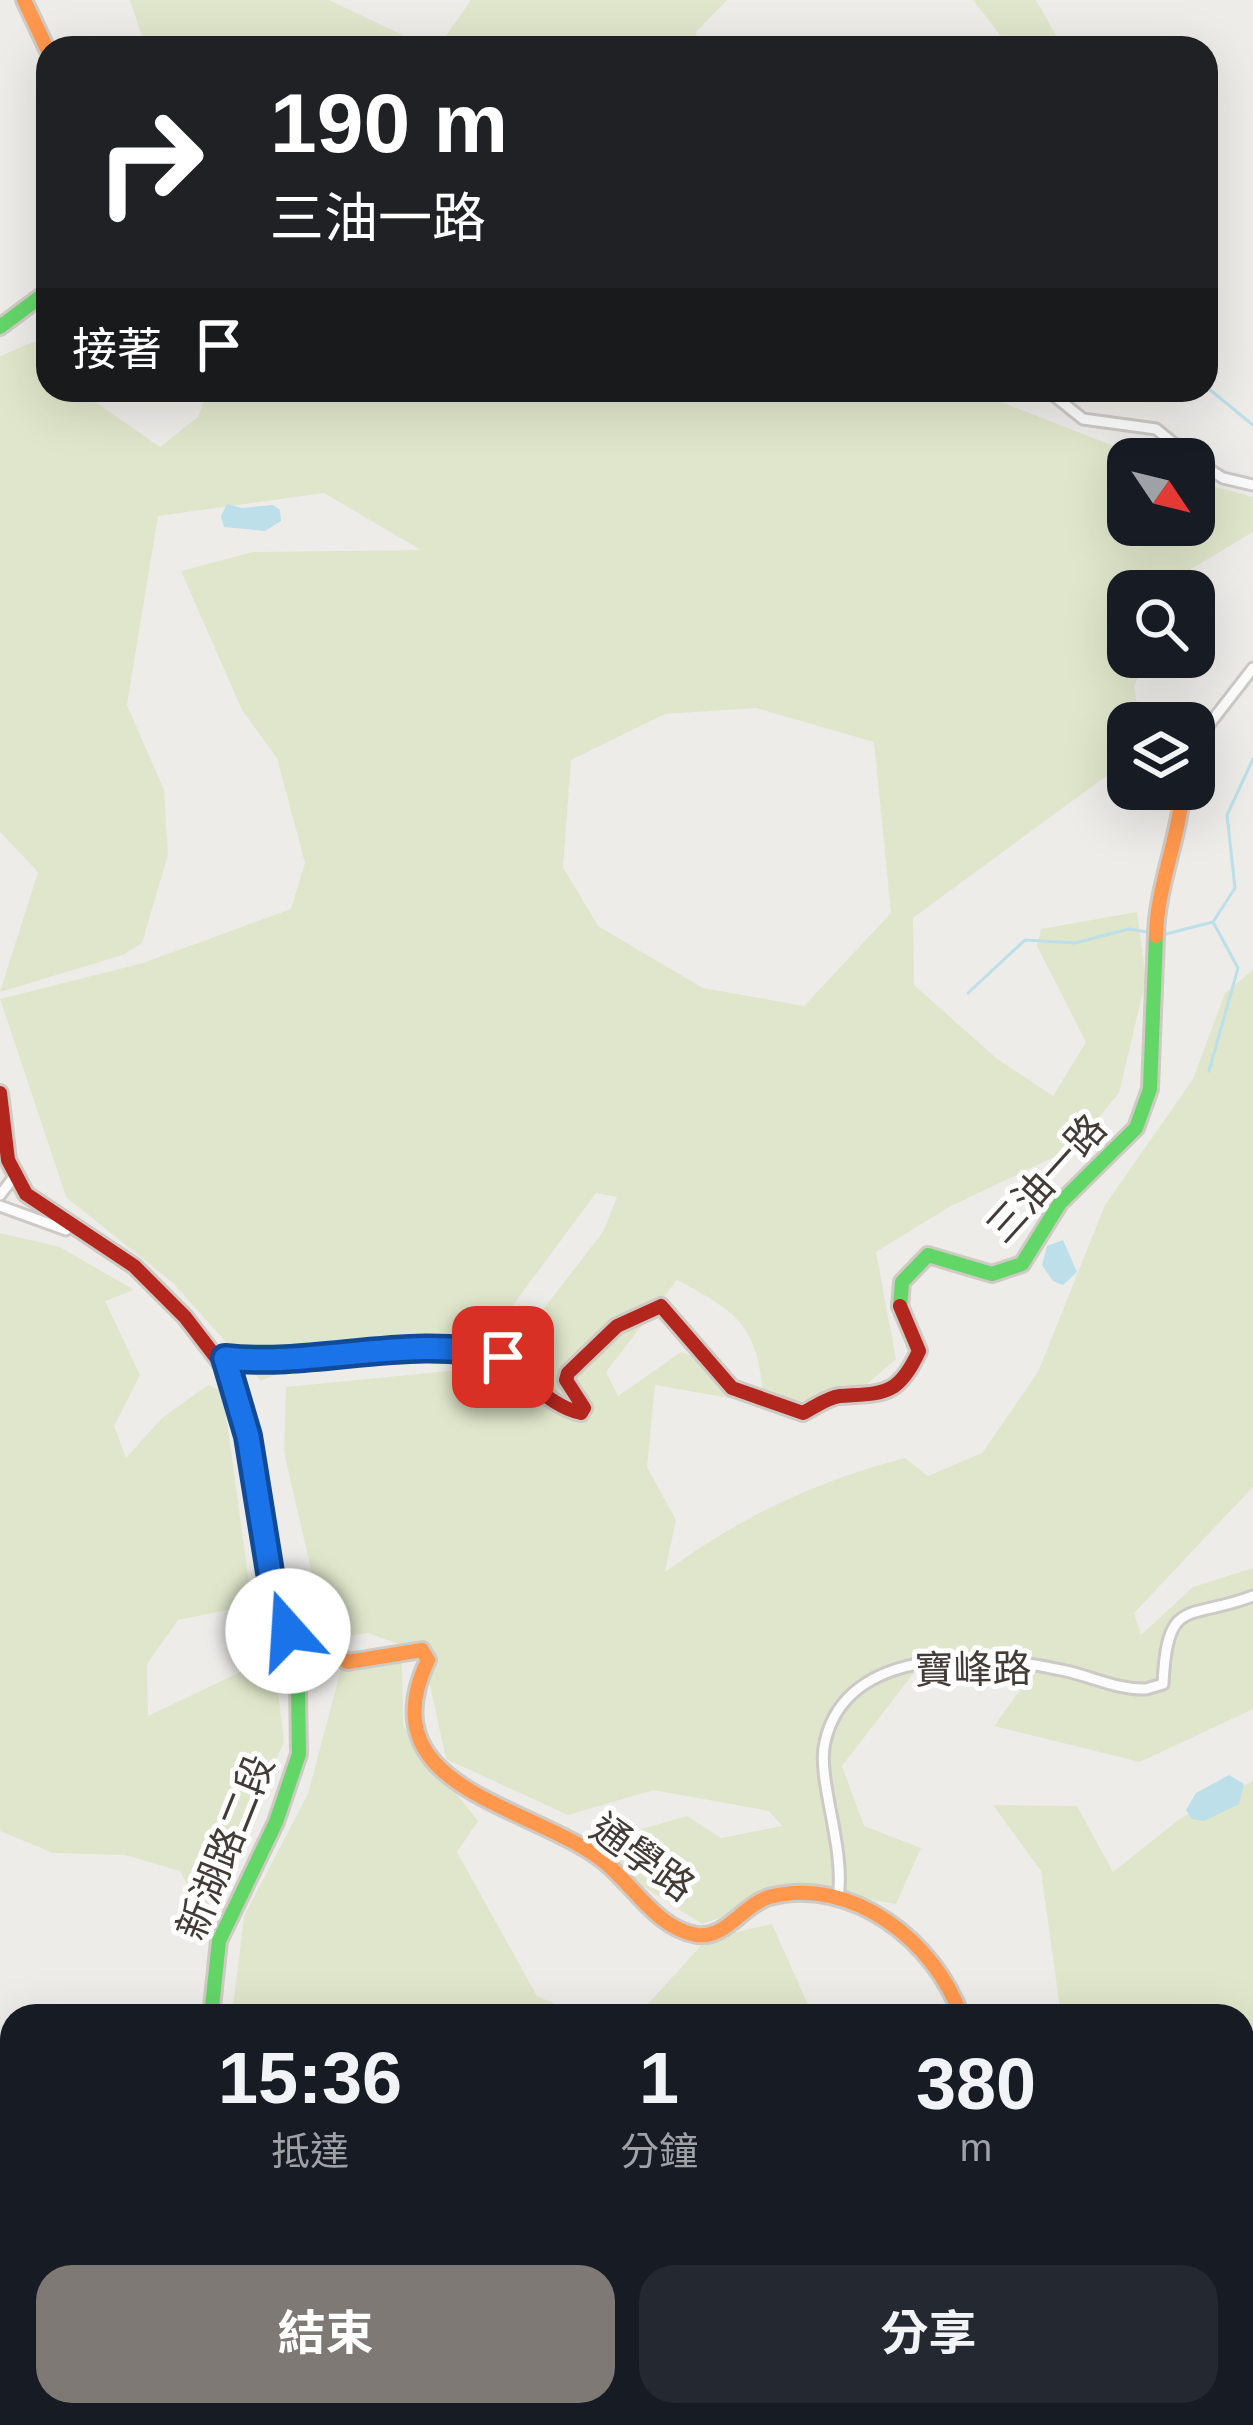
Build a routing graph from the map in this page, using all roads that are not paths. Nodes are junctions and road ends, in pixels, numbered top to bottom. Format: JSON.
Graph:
{"nodes":[{"id":1,"x":24,"y":0,"type":"edge"},
{"id":2,"x":41,"y":36,"type":"edge"},
{"id":3,"x":36,"y":299,"type":"edge"},
{"id":4,"x":0,"y":327,"type":"edge"},
{"id":5,"x":1062,"y":402,"type":"edge"},
{"id":6,"x":1166,"y":438,"type":"edge"},
{"id":7,"x":1215,"y":473,"type":"edge"},
{"id":8,"x":1253,"y":485,"type":"edge"},
{"id":9,"x":1253,"y":668,"type":"edge"},
{"id":10,"x":1215,"y":716,"type":"edge"},
{"id":11,"x":1182,"y":810,"type":"edge"},
{"id":12,"x":0,"y":1093,"type":"edge"},
{"id":13,"x":14,"y":1177,"type":"junction"},
{"id":14,"x":0,"y":1195,"type":"edge"},
{"id":15,"x":0,"y":1206,"type":"edge"},
{"id":16,"x":99,"y":1242,"type":"junction"},
{"id":17,"x":225,"y":1358,"type":"junction"},
{"id":18,"x":1253,"y":1596,"type":"edge"},
{"id":19,"x":288,"y":1631,"type":"junction"},
{"id":20,"x":838,"y":1898,"type":"junction"},
{"id":21,"x":212,"y":2004,"type":"edge"},
{"id":22,"x":959,"y":2004,"type":"edge"}],
"edges":[{"from":1,"to":2,"type":"street"},
{"from":3,"to":4,"type":"street"},
{"from":5,"to":6,"type":"street"},
{"from":7,"to":8,"type":"street"},
{"from":9,"to":10,"type":"street"},
{"from":11,"to":17,"type":"street","name":"三油一路"},
{"from":12,"to":13,"type":"street"},
{"from":13,"to":14,"type":"street"},
{"from":13,"to":16,"type":"street"},
{"from":15,"to":16,"type":"street"},
{"from":16,"to":17,"type":"street"},
{"from":17,"to":19,"type":"street","name":"新湖路二段"},
{"from":18,"to":20,"type":"street","name":"寶峰路"},
{"from":19,"to":20,"type":"street","name":"通學路"},
{"from":19,"to":21,"type":"street","name":"新湖路二段"},
{"from":20,"to":22,"type":"street","name":"通學路"}]}
